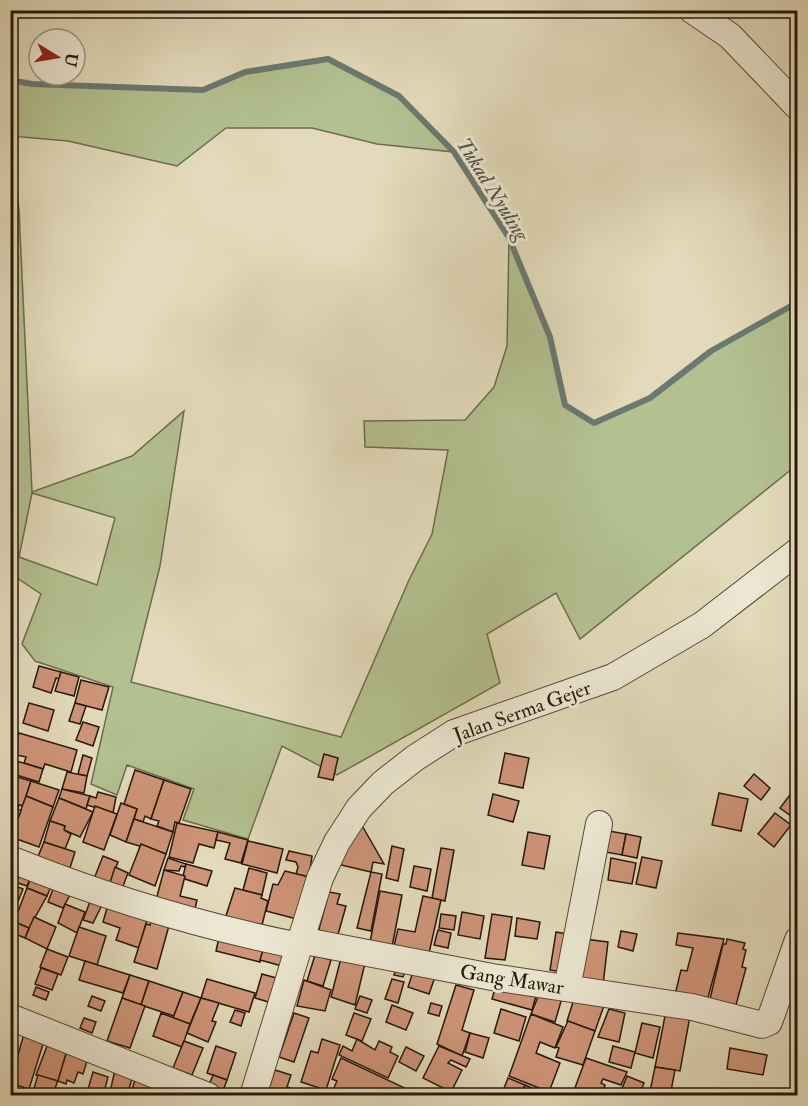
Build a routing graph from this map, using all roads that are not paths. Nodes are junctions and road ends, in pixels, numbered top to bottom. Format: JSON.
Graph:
{"nodes":[{"id":1,"x":692,"y":10,"type":"edge"},
{"id":2,"x":798,"y":107,"type":"edge"},
{"id":3,"x":798,"y":551,"type":"edge"},
{"id":4,"x":599,"y":824,"type":"dead end"},
{"id":5,"x":10,"y":859,"type":"edge"},
{"id":6,"x":798,"y":940,"type":"edge"},
{"id":7,"x":299,"y":943,"type":"junction"},
{"id":8,"x":567,"y":988,"type":"junction"},
{"id":9,"x":10,"y":1017,"type":"edge"},
{"id":10,"x":208,"y":1095,"type":"edge"},
{"id":11,"x":253,"y":1095,"type":"edge"}],
"edges":[{"from":1,"to":2,"type":"street"},
{"from":3,"to":7,"type":"street","name":"Jalan Serma Gejer"},
{"from":4,"to":8,"type":"street"},
{"from":5,"to":7,"type":"street","name":"Gang Mawar"},
{"from":6,"to":8,"type":"street","name":"Gang Mawar"},
{"from":7,"to":8,"type":"street","name":"Gang Mawar"},
{"from":7,"to":11,"type":"street","name":"Jalan Serma Gejer"},
{"from":9,"to":10,"type":"street"}]}
